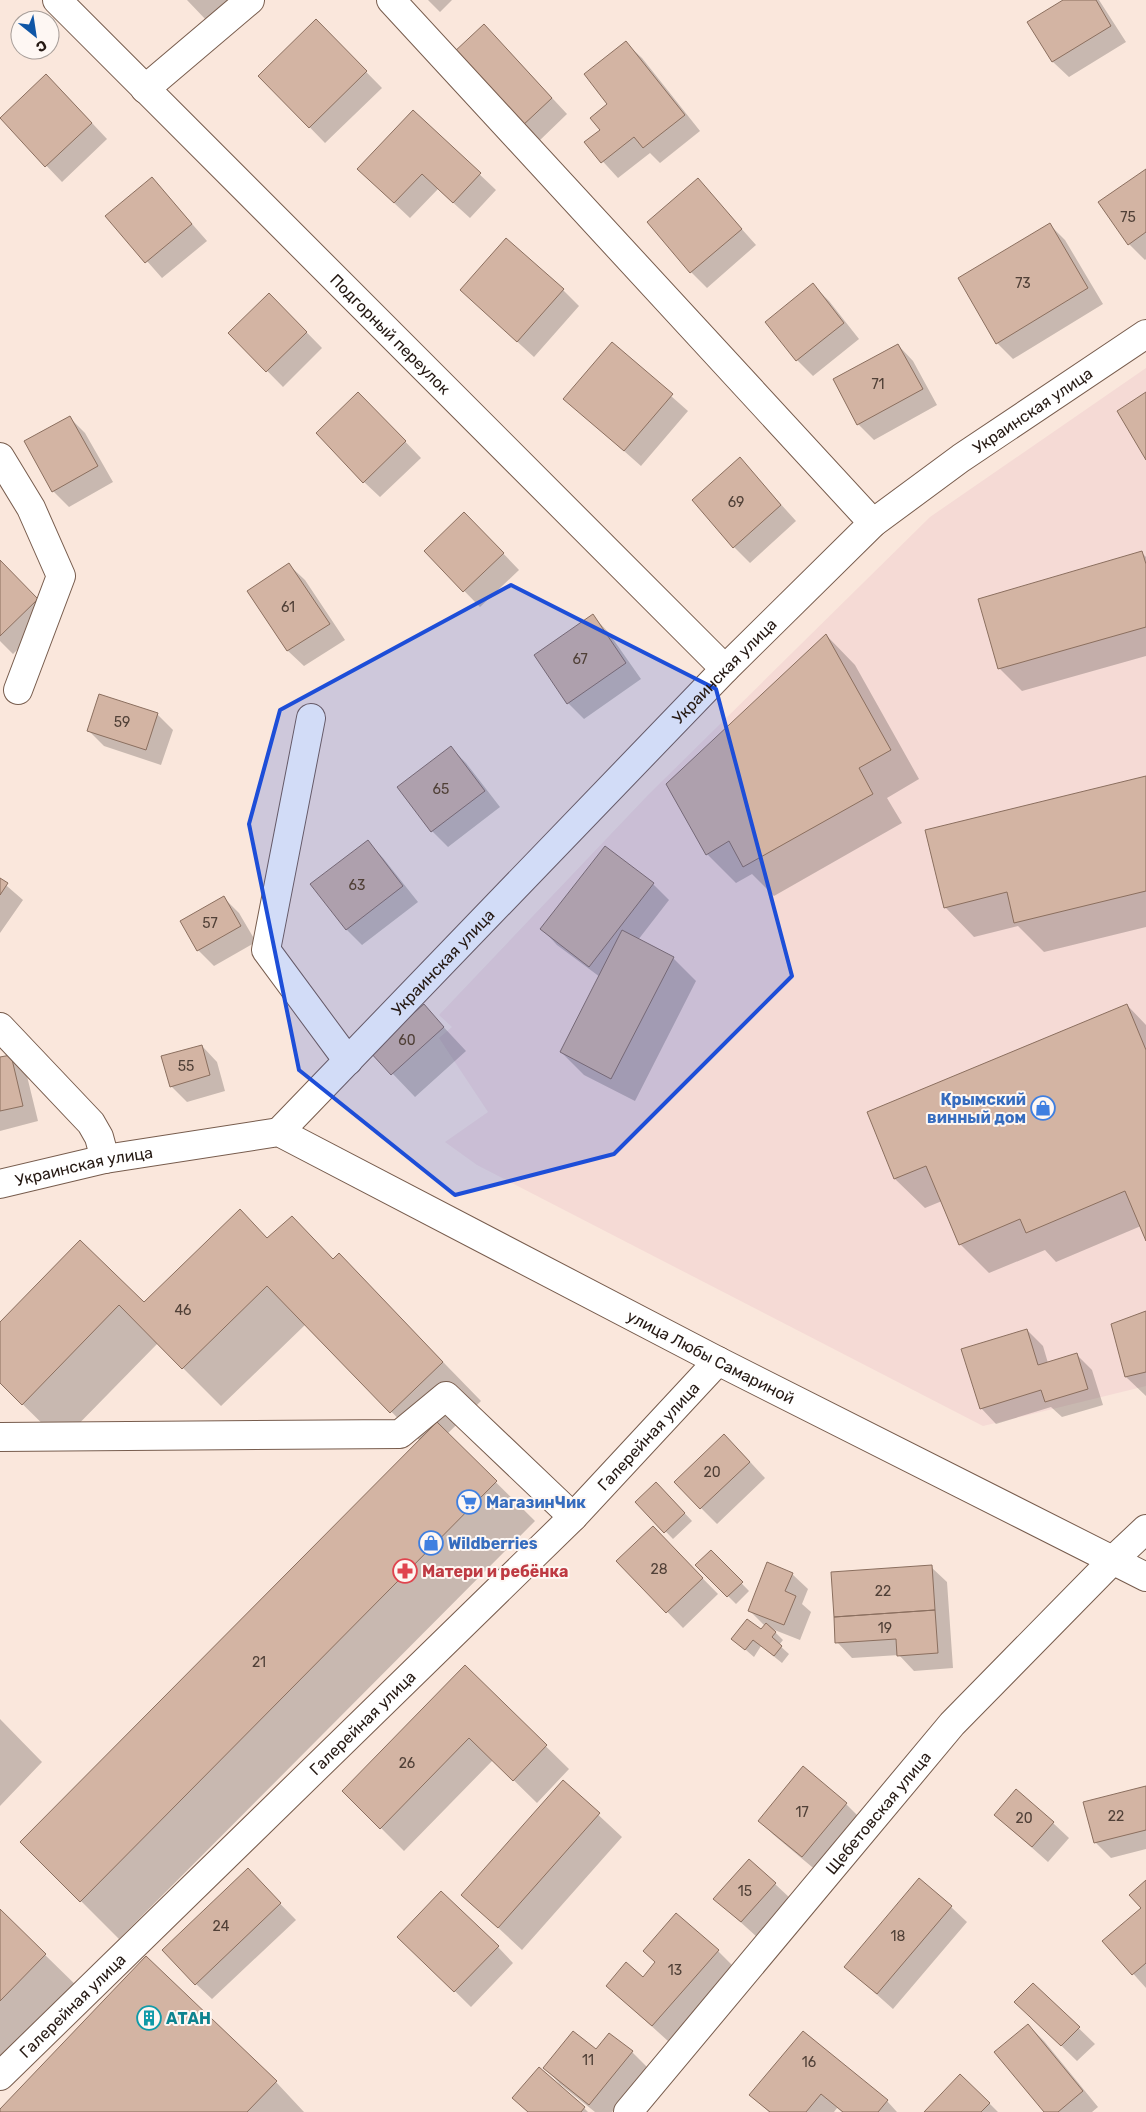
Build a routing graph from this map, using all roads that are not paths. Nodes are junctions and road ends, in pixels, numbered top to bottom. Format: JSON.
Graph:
{"nodes":[{"id":1,"x":58,"y":0,"type":"edge"},
{"id":2,"x":250,"y":0,"type":"edge"},
{"id":3,"x":390,"y":0,"type":"edge"},
{"id":4,"x":145,"y":88,"type":"junction"},
{"id":5,"x":1146,"y":334,"type":"edge"},
{"id":6,"x":0,"y":457,"type":"edge"},
{"id":7,"x":873,"y":524,"type":"junction"},
{"id":8,"x":725,"y":669,"type":"junction"},
{"id":9,"x":18,"y":690,"type":"dead end"},
{"id":10,"x":311,"y":718,"type":"dead end"},
{"id":11,"x":0,"y":1027,"type":"edge"},
{"id":12,"x":348,"y":1061,"type":"junction"},
{"id":13,"x":279,"y":1132,"type":"junction"},
{"id":14,"x":105,"y":1159,"type":"junction"},
{"id":15,"x":0,"y":1184,"type":"edge"},
{"id":16,"x":718,"y":1361,"type":"junction"},
{"id":17,"x":0,"y":1437,"type":"edge"},
{"id":18,"x":573,"y":1517,"type":"junction"},
{"id":19,"x":1146,"y":1529,"type":"edge"},
{"id":20,"x":1113,"y":1560,"type":"junction"},
{"id":21,"x":1146,"y":1577,"type":"edge"},
{"id":22,"x":0,"y":2076,"type":"edge"},
{"id":23,"x":628,"y":2112,"type":"edge"}],
"edges":[{"from":1,"to":4,"type":"street","name":"Подгорный переулок"},
{"from":2,"to":4,"type":"street"},
{"from":3,"to":7,"type":"street"},
{"from":4,"to":8,"type":"street","name":"Подгорный переулок"},
{"from":5,"to":7,"type":"street","name":"Украинская улица"},
{"from":6,"to":9,"type":"street"},
{"from":7,"to":8,"type":"street","name":"Украинская улица"},
{"from":8,"to":12,"type":"street","name":"Украинская улица"},
{"from":10,"to":12,"type":"street"},
{"from":11,"to":14,"type":"street"},
{"from":12,"to":13,"type":"street","name":"Украинская улица"},
{"from":13,"to":14,"type":"street","name":"Украинская улица"},
{"from":13,"to":16,"type":"street","name":"улица Любы Самариной"},
{"from":14,"to":15,"type":"street","name":"Украинская улица"},
{"from":16,"to":18,"type":"street","name":"Галерейная улица"},
{"from":16,"to":20,"type":"street","name":"улица Любы Самариной"},
{"from":17,"to":18,"type":"street"},
{"from":18,"to":22,"type":"street","name":"Галерейная улица"},
{"from":19,"to":20,"type":"street","name":"Щебетовская улица"},
{"from":20,"to":21,"type":"street","name":"улица Любы Самариной"},
{"from":20,"to":23,"type":"street","name":"Щебетовская улица"}]}
